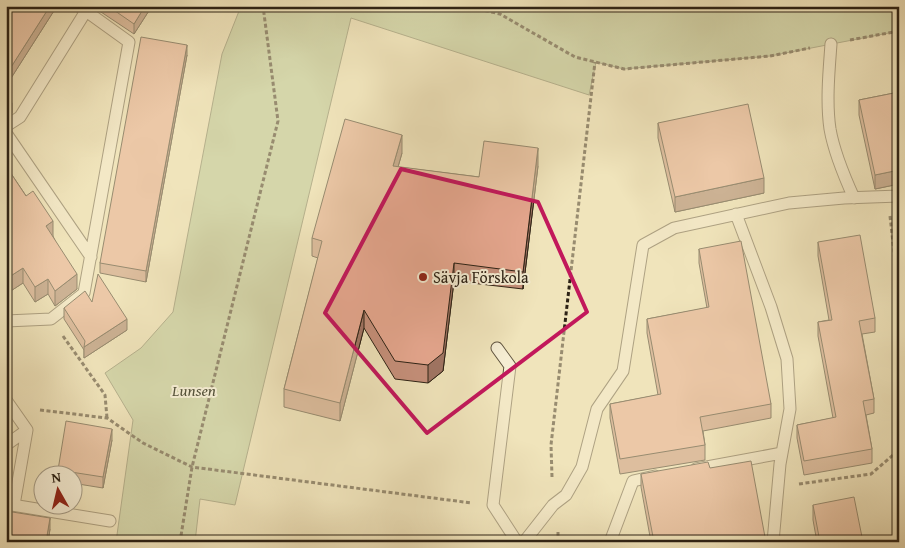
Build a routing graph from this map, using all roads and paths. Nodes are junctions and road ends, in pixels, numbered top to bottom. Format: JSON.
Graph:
{"nodes":[{"id":1,"x":263,"y":6,"type":"edge"},
{"id":2,"x":466,"y":6,"type":"edge"},
{"id":3,"x":82,"y":9,"type":"edge"},
{"id":4,"x":899,"y":31,"type":"edge"},
{"id":5,"x":831,"y":44,"type":"junction"},
{"id":6,"x":596,"y":62,"type":"junction"},
{"id":7,"x":6,"y":126,"type":"edge"},
{"id":8,"x":6,"y":133,"type":"edge"},
{"id":9,"x":893,"y":197,"type":"edge"},
{"id":10,"x":854,"y":198,"type":"junction"},
{"id":11,"x":736,"y":214,"type":"junction"},
{"id":12,"x":91,"y":257,"type":"junction"},
{"id":13,"x":899,"y":297,"type":"edge"},
{"id":14,"x":51,"y":319,"type":"junction"},
{"id":15,"x":6,"y":321,"type":"edge"},
{"id":16,"x":497,"y":348,"type":"dead end"},
{"id":17,"x":899,"y":382,"type":"edge"},
{"id":18,"x":899,"y":389,"type":"edge"},
{"id":19,"x":9,"y":403,"type":"edge"},
{"id":20,"x":108,"y":418,"type":"junction"},
{"id":21,"x":28,"y":430,"type":"junction"},
{"id":22,"x":6,"y":445,"type":"edge"},
{"id":23,"x":899,"y":450,"type":"edge"},
{"id":24,"x":782,"y":453,"type":"junction"},
{"id":25,"x":192,"y":467,"type":"junction"},
{"id":26,"x":689,"y":470,"type":"edge"},
{"id":27,"x":670,"y":474,"type":"edge"},
{"id":28,"x":779,"y":487,"type":"junction"},
{"id":29,"x":10,"y":504,"type":"edge"},
{"id":30,"x":493,"y":505,"type":"junction"},
{"id":31,"x":553,"y":506,"type":"junction"},
{"id":32,"x":110,"y":520,"type":"dead end"},
{"id":33,"x":180,"y":542,"type":"edge"},
{"id":34,"x":517,"y":542,"type":"edge"},
{"id":35,"x":524,"y":542,"type":"edge"},
{"id":36,"x":558,"y":542,"type":"edge"},
{"id":37,"x":610,"y":542,"type":"edge"},
{"id":38,"x":773,"y":542,"type":"edge"}],
"edges":[{"from":1,"to":25,"type":"path"},
{"from":2,"to":6,"type":"path"},
{"from":3,"to":7,"type":"lane"},
{"from":3,"to":12,"type":"lane"},
{"from":4,"to":5,"type":"path"},
{"from":5,"to":6,"type":"path"},
{"from":5,"to":10,"type":"lane"},
{"from":6,"to":31,"type":"path"},
{"from":8,"to":12,"type":"lane"},
{"from":9,"to":10,"type":"lane"},
{"from":9,"to":13,"type":"path"},
{"from":10,"to":11,"type":"lane"},
{"from":11,"to":24,"type":"lane"},
{"from":11,"to":31,"type":"lane"},
{"from":12,"to":14,"type":"lane"},
{"from":14,"to":15,"type":"lane"},
{"from":14,"to":20,"type":"path"},
{"from":16,"to":30,"type":"lane"},
{"from":17,"to":18,"type":"path"},
{"from":19,"to":20,"type":"path"},
{"from":19,"to":21,"type":"lane"},
{"from":20,"to":25,"type":"path"},
{"from":21,"to":22,"type":"lane"},
{"from":21,"to":29,"type":"lane"},
{"from":23,"to":28,"type":"path"},
{"from":24,"to":26,"type":"lane"},
{"from":24,"to":28,"type":"lane"},
{"from":25,"to":30,"type":"path"},
{"from":25,"to":33,"type":"path"},
{"from":27,"to":37,"type":"lane"},
{"from":28,"to":38,"type":"lane"},
{"from":29,"to":32,"type":"lane"},
{"from":30,"to":34,"type":"lane"},
{"from":31,"to":35,"type":"lane"},
{"from":31,"to":36,"type":"path"}]}
